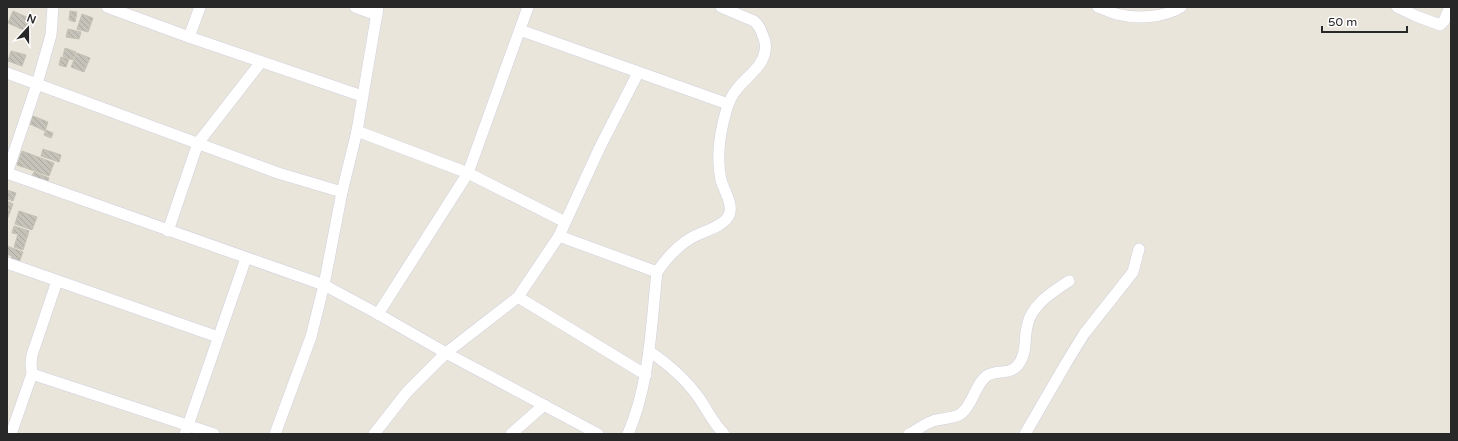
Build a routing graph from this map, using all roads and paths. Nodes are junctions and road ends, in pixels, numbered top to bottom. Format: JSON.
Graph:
{"nodes":[{"id":1,"x":53,"y":7,"type":"edge"},
{"id":2,"x":107,"y":7,"type":"edge"},
{"id":3,"x":200,"y":7,"type":"edge"},
{"id":4,"x":355,"y":7,"type":"edge"},
{"id":5,"x":528,"y":7,"type":"edge"},
{"id":6,"x":721,"y":7,"type":"edge"},
{"id":7,"x":1098,"y":7,"type":"edge"},
{"id":8,"x":1182,"y":7,"type":"edge"},
{"id":9,"x":1397,"y":7,"type":"edge"},
{"id":10,"x":1450,"y":7,"type":"edge"},
{"id":11,"x":377,"y":11,"type":"edge"},
{"id":12,"x":520,"y":30,"type":"junction"},
{"id":13,"x":189,"y":37,"type":"junction"},
{"id":14,"x":261,"y":62,"type":"junction"},
{"id":15,"x":7,"y":73,"type":"edge"},
{"id":16,"x":638,"y":73,"type":"junction"},
{"id":17,"x":37,"y":84,"type":"junction"},
{"id":18,"x":362,"y":96,"type":"junction"},
{"id":19,"x":728,"y":104,"type":"junction"},
{"id":20,"x":357,"y":131,"type":"junction"},
{"id":21,"x":198,"y":143,"type":"junction"},
{"id":22,"x":7,"y":173,"type":"edge"},
{"id":23,"x":468,"y":173,"type":"junction"},
{"id":24,"x":342,"y":192,"type":"junction"},
{"id":25,"x":565,"y":222,"type":"junction"},
{"id":26,"x":168,"y":231,"type":"junction"},
{"id":27,"x":559,"y":236,"type":"junction"},
{"id":28,"x":1139,"y":249,"type":"dead end"},
{"id":29,"x":246,"y":258,"type":"junction"},
{"id":30,"x":7,"y":263,"type":"edge"},
{"id":31,"x":657,"y":272,"type":"junction"},
{"id":32,"x":57,"y":281,"type":"junction"},
{"id":33,"x":1068,"y":281,"type":"dead end"},
{"id":34,"x":324,"y":286,"type":"junction"},
{"id":35,"x":518,"y":297,"type":"junction"},
{"id":36,"x":378,"y":314,"type":"junction"},
{"id":37,"x":218,"y":337,"type":"junction"},
{"id":38,"x":648,"y":351,"type":"junction"},
{"id":39,"x":446,"y":353,"type":"junction"},
{"id":40,"x":32,"y":374,"type":"junction"},
{"id":41,"x":646,"y":375,"type":"junction"},
{"id":42,"x":544,"y":405,"type":"junction"},
{"id":43,"x":187,"y":430,"type":"edge"},
{"id":44,"x":11,"y":434,"type":"edge"},
{"id":45,"x":214,"y":434,"type":"edge"},
{"id":46,"x":275,"y":434,"type":"edge"},
{"id":47,"x":374,"y":434,"type":"edge"},
{"id":48,"x":511,"y":434,"type":"edge"},
{"id":49,"x":598,"y":434,"type":"edge"},
{"id":50,"x":628,"y":434,"type":"edge"},
{"id":51,"x":724,"y":434,"type":"edge"},
{"id":52,"x":909,"y":434,"type":"edge"},
{"id":53,"x":1025,"y":434,"type":"edge"}],
"edges":[{"from":1,"to":17,"type":"street"},
{"from":2,"to":13,"type":"street"},
{"from":3,"to":13,"type":"street"},
{"from":4,"to":11,"type":"street"},
{"from":5,"to":12,"type":"street"},
{"from":6,"to":19,"type":"street"},
{"from":7,"to":8,"type":"street"},
{"from":9,"to":10,"type":"street"},
{"from":11,"to":18,"type":"street"},
{"from":12,"to":16,"type":"street"},
{"from":12,"to":23,"type":"street"},
{"from":13,"to":14,"type":"street"},
{"from":14,"to":18,"type":"street"},
{"from":14,"to":21,"type":"street"},
{"from":15,"to":17,"type":"street"},
{"from":16,"to":19,"type":"street"},
{"from":16,"to":25,"type":"street"},
{"from":17,"to":21,"type":"street"},
{"from":17,"to":22,"type":"street"},
{"from":18,"to":20,"type":"street"},
{"from":19,"to":31,"type":"street"},
{"from":20,"to":23,"type":"street"},
{"from":20,"to":24,"type":"street"},
{"from":21,"to":24,"type":"street"},
{"from":21,"to":26,"type":"street"},
{"from":22,"to":26,"type":"street"},
{"from":23,"to":25,"type":"street"},
{"from":23,"to":36,"type":"street"},
{"from":24,"to":34,"type":"street"},
{"from":25,"to":27,"type":"street"},
{"from":26,"to":29,"type":"street"},
{"from":27,"to":31,"type":"street"},
{"from":27,"to":35,"type":"street"},
{"from":28,"to":53,"type":"street"},
{"from":29,"to":34,"type":"street"},
{"from":29,"to":37,"type":"street"},
{"from":30,"to":32,"type":"street"},
{"from":31,"to":38,"type":"street"},
{"from":32,"to":37,"type":"street"},
{"from":32,"to":40,"type":"street"},
{"from":33,"to":52,"type":"street"},
{"from":34,"to":36,"type":"street"},
{"from":34,"to":46,"type":"street"},
{"from":35,"to":39,"type":"street"},
{"from":35,"to":41,"type":"street"},
{"from":36,"to":39,"type":"street"},
{"from":37,"to":43,"type":"street"},
{"from":38,"to":41,"type":"street"},
{"from":38,"to":51,"type":"street"},
{"from":39,"to":42,"type":"street"},
{"from":39,"to":47,"type":"street"},
{"from":40,"to":43,"type":"street"},
{"from":40,"to":44,"type":"street"},
{"from":41,"to":50,"type":"street"},
{"from":42,"to":48,"type":"street"},
{"from":42,"to":49,"type":"street"},
{"from":43,"to":45,"type":"street"}]}
